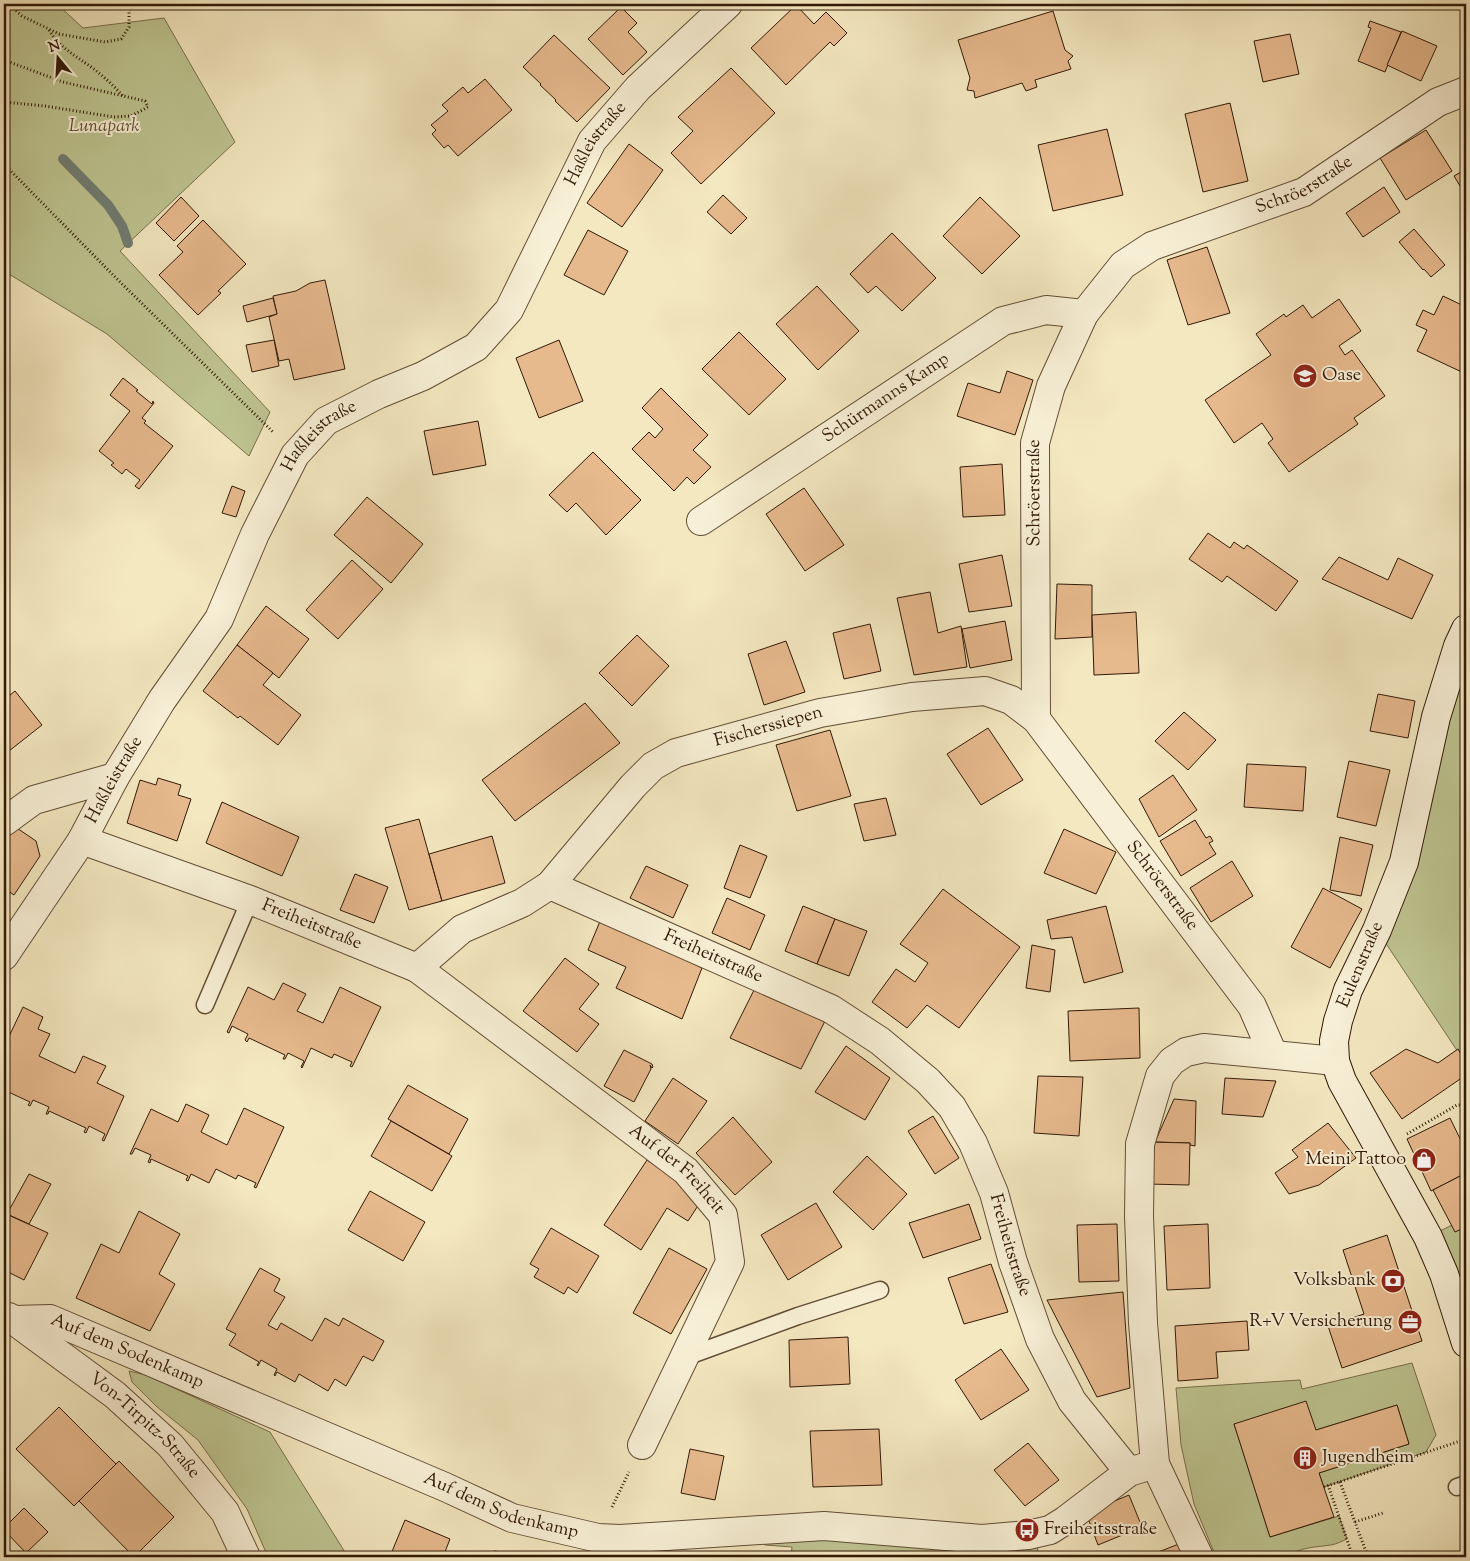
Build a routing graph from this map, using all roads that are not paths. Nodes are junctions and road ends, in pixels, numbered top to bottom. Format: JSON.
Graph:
{"nodes":[{"id":1,"x":728,"y":4,"type":"edge"},
{"id":2,"x":1466,"y":91,"type":"edge"},
{"id":3,"x":1084,"y":314,"type":"junction"},
{"id":4,"x":701,"y":520,"type":"dead end"},
{"id":5,"x":1466,"y":629,"type":"edge"},
{"id":6,"x":1036,"y":719,"type":"junction"},
{"id":7,"x":115,"y":777,"type":"junction"},
{"id":8,"x":4,"y":822,"type":"edge"},
{"id":9,"x":82,"y":840,"type":"junction"},
{"id":10,"x":550,"y":885,"type":"junction"},
{"id":11,"x":250,"y":900,"type":"junction"},
{"id":12,"x":4,"y":956,"type":"edge"},
{"id":13,"x":417,"y":968,"type":"junction"},
{"id":14,"x":205,"y":1006,"type":"dead end"},
{"id":15,"x":1272,"y":1054,"type":"junction"},
{"id":16,"x":1335,"y":1061,"type":"junction"},
{"id":17,"x":880,"y":1290,"type":"dead end"},
{"id":18,"x":7,"y":1318,"type":"edge"},
{"id":19,"x":1466,"y":1342,"type":"edge"},
{"id":20,"x":683,"y":1358,"type":"junction"},
{"id":21,"x":642,"y":1445,"type":"road end"},
{"id":22,"x":1154,"y":1464,"type":"junction"},
{"id":23,"x":1129,"y":1472,"type":"junction"},
{"id":24,"x":614,"y":1545,"type":"edge"},
{"id":25,"x":246,"y":1557,"type":"edge"},
{"id":26,"x":1199,"y":1557,"type":"edge"}],
"edges":[{"from":1,"to":7,"type":"street","name":"Haßleistraße"},
{"from":2,"to":3,"type":"street","name":"Schröerstraße"},
{"from":3,"to":4,"type":"street","name":"Schürmanns Kamp"},
{"from":3,"to":6,"type":"street","name":"Schröerstraße"},
{"from":5,"to":16,"type":"street","name":"Eulenstraße"},
{"from":6,"to":10,"type":"street","name":"Fischerssiepen"},
{"from":6,"to":15,"type":"street","name":"Schröerstraße"},
{"from":7,"to":8,"type":"street"},
{"from":7,"to":9,"type":"street","name":"Haßleistraße"},
{"from":9,"to":11,"type":"street","name":"Freiheitstraße"},
{"from":9,"to":12,"type":"street","name":"Haßleistraße"},
{"from":10,"to":13,"type":"street"},
{"from":10,"to":23,"type":"street","name":"Freiheitstraße"},
{"from":11,"to":13,"type":"street","name":"Freiheitstraße"},
{"from":11,"to":14,"type":"lane"},
{"from":13,"to":20,"type":"street","name":"Auf der Freiheit"},
{"from":15,"to":16,"type":"street"},
{"from":15,"to":22,"type":"street"},
{"from":16,"to":19,"type":"street","name":"Eulenstraße"},
{"from":17,"to":20,"type":"lane"},
{"from":18,"to":24,"type":"street","name":"Auf dem Sodenkamp"},
{"from":18,"to":25,"type":"street","name":"Von-Tirpitz-Straße"},
{"from":20,"to":21,"type":"street","name":"Auf der Freiheit"},
{"from":22,"to":23,"type":"street"},
{"from":22,"to":26,"type":"street"},
{"from":23,"to":24,"type":"street","name":"Auf dem Sodenkamp"}]}
